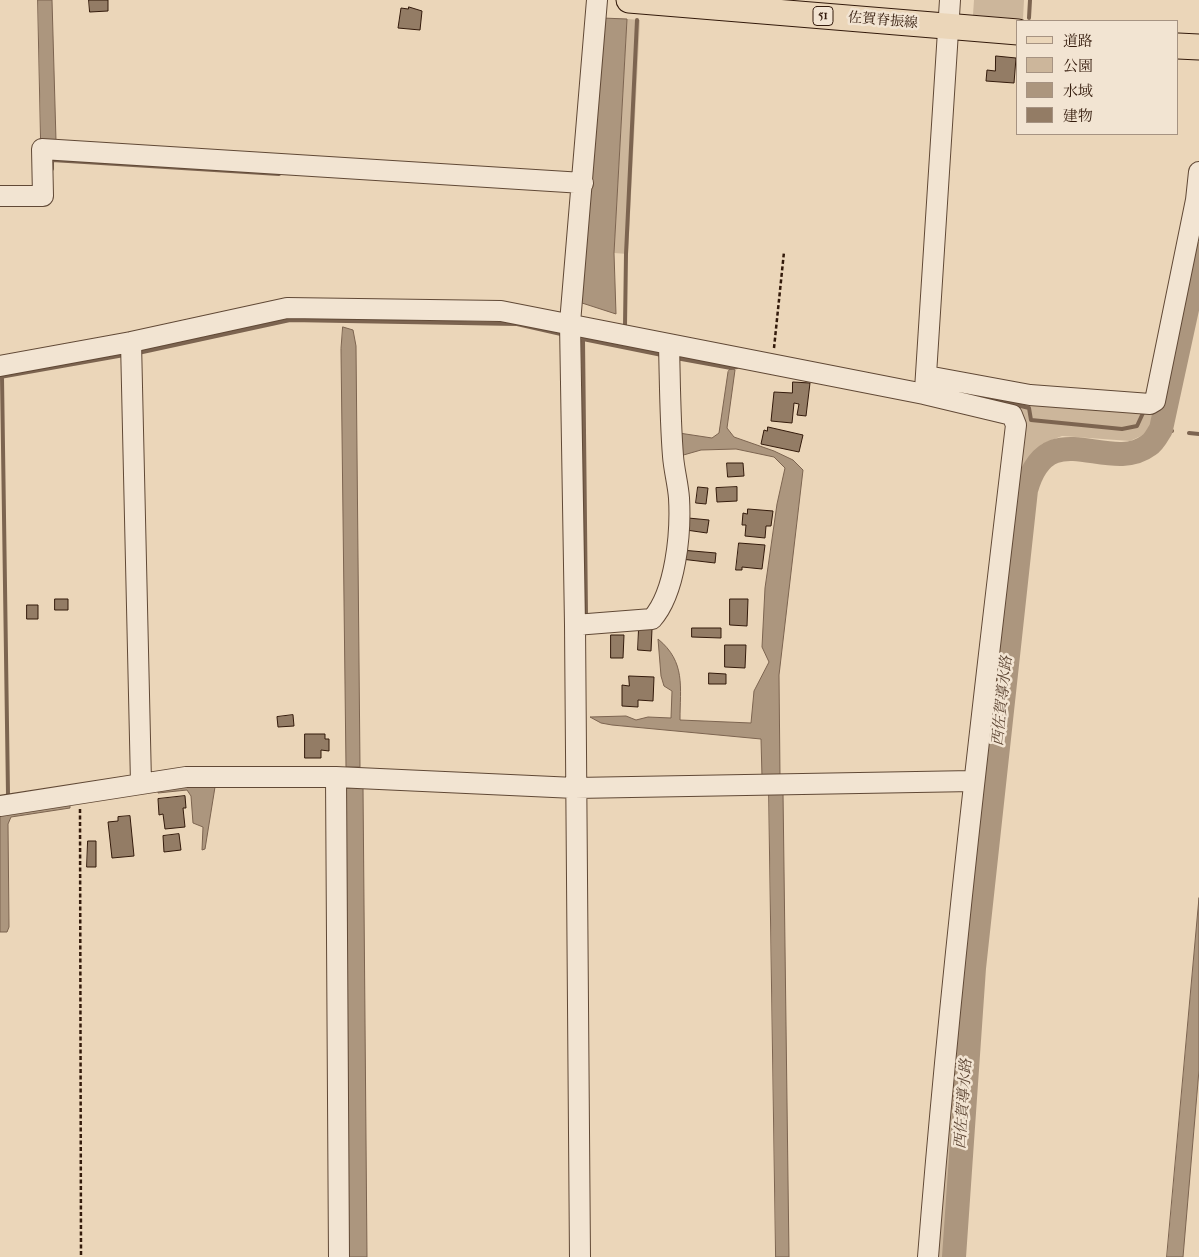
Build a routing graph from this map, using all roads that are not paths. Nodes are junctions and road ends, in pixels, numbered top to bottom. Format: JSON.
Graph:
{"nodes":[{"id":1,"x":597,"y":0,"type":"edge"},
{"id":2,"x":629,"y":0,"type":"edge"},
{"id":3,"x":950,"y":0,"type":"edge"},
{"id":4,"x":949,"y":27,"type":"junction"},
{"id":5,"x":1016,"y":32,"type":"edge"},
{"id":6,"x":1179,"y":46,"type":"edge"},
{"id":7,"x":1199,"y":47,"type":"edge"},
{"id":8,"x":1199,"y":172,"type":"edge"},
{"id":9,"x":582,"y":191,"type":"junction"},
{"id":10,"x":0,"y":196,"type":"edge"},
{"id":11,"x":570,"y":323,"type":"junction"},
{"id":12,"x":669,"y":345,"type":"junction"},
{"id":13,"x":132,"y":351,"type":"junction"},
{"id":14,"x":0,"y":366,"type":"edge"},
{"id":15,"x":931,"y":383,"type":"junction"},
{"id":16,"x":575,"y":625,"type":"junction"},
{"id":17,"x":336,"y":776,"type":"junction"},
{"id":18,"x":974,"y":780,"type":"junction"},
{"id":19,"x":141,"y":783,"type":"junction"},
{"id":20,"x":576,"y":788,"type":"junction"},
{"id":21,"x":0,"y":806,"type":"edge"},
{"id":22,"x":339,"y":1257,"type":"edge"},
{"id":23,"x":580,"y":1257,"type":"edge"},
{"id":24,"x":928,"y":1257,"type":"edge"}],
"edges":[{"from":1,"to":9,"type":"street"},
{"from":2,"to":4,"type":"main road","name":"佐賀脊振線","number":"51"},
{"from":3,"to":4,"type":"street"},
{"from":4,"to":5,"type":"main road","name":"佐賀脊振線","number":"51"},
{"from":4,"to":15,"type":"street"},
{"from":6,"to":7,"type":"main road"},
{"from":8,"to":15,"type":"street"},
{"from":9,"to":10,"type":"street"},
{"from":9,"to":11,"type":"street"},
{"from":11,"to":12,"type":"street"},
{"from":11,"to":13,"type":"street"},
{"from":11,"to":16,"type":"street"},
{"from":12,"to":15,"type":"street"},
{"from":12,"to":16,"type":"street"},
{"from":13,"to":14,"type":"street"},
{"from":13,"to":19,"type":"street"},
{"from":15,"to":18,"type":"street"},
{"from":16,"to":20,"type":"street"},
{"from":17,"to":19,"type":"street"},
{"from":17,"to":20,"type":"street"},
{"from":17,"to":22,"type":"street"},
{"from":18,"to":20,"type":"street"},
{"from":18,"to":24,"type":"street"},
{"from":19,"to":21,"type":"street"},
{"from":20,"to":23,"type":"street"}]}
